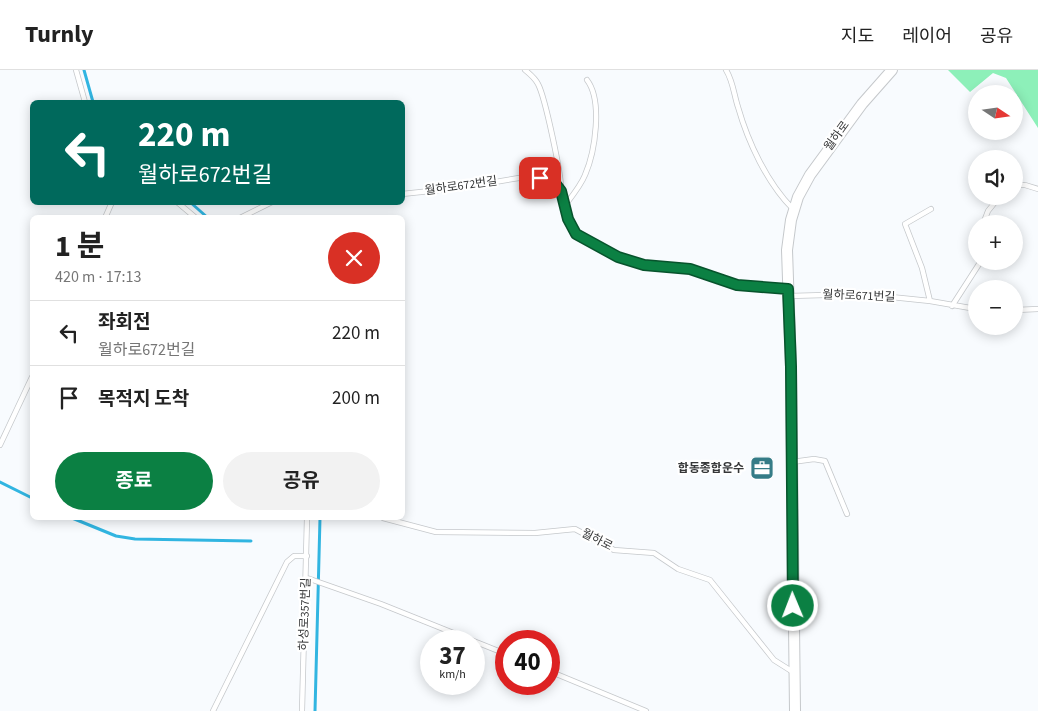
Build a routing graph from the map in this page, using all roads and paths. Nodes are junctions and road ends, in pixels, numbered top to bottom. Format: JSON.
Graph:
{"nodes":[{"id":1,"x":76,"y":70,"type":"edge"},
{"id":2,"x":525,"y":70,"type":"edge"},
{"id":3,"x":726,"y":70,"type":"edge"},
{"id":4,"x":892,"y":70,"type":"edge"},
{"id":5,"x":586,"y":80,"type":"dead end"},
{"id":6,"x":84,"y":100,"type":"edge"},
{"id":7,"x":1023,"y":185,"type":"edge"},
{"id":8,"x":1038,"y":189,"type":"edge"},
{"id":9,"x":561,"y":191,"type":"junction"},
{"id":10,"x":405,"y":194,"type":"edge"},
{"id":11,"x":566,"y":204,"type":"junction"},
{"id":12,"x":181,"y":205,"type":"edge"},
{"id":13,"x":266,"y":205,"type":"edge"},
{"id":14,"x":931,"y":209,"type":"dead end"},
{"id":15,"x":794,"y":210,"type":"junction"},
{"id":16,"x":192,"y":215,"type":"edge"},
{"id":17,"x":246,"y":215,"type":"edge"},
{"id":18,"x":975,"y":270,"type":"edge"},
{"id":19,"x":788,"y":292,"type":"junction"},
{"id":20,"x":930,"y":301,"type":"junction"},
{"id":21,"x":952,"y":306,"type":"junction"},
{"id":22,"x":968,"y":308,"type":"edge"},
{"id":23,"x":1023,"y":310,"type":"edge"},
{"id":24,"x":1038,"y":310,"type":"edge"},
{"id":25,"x":30,"y":381,"type":"edge"},
{"id":26,"x":0,"y":445,"type":"edge"},
{"id":27,"x":792,"y":462,"type":"junction"},
{"id":28,"x":846,"y":514,"type":"dead end"},
{"id":29,"x":307,"y":520,"type":"edge"},
{"id":30,"x":391,"y":520,"type":"edge"},
{"id":31,"x":307,"y":556,"type":"junction"},
{"id":32,"x":309,"y":578,"type":"junction"},
{"id":33,"x":495,"y":650,"type":"edge"},
{"id":34,"x":795,"y":673,"type":"junction"},
{"id":35,"x":560,"y":676,"type":"edge"},
{"id":36,"x":214,"y":711,"type":"edge"},
{"id":37,"x":302,"y":711,"type":"edge"},
{"id":38,"x":646,"y":711,"type":"edge"},
{"id":39,"x":795,"y":711,"type":"edge"}],
"edges":[{"from":1,"to":6,"type":"lane"},
{"from":2,"to":9,"type":"lane"},
{"from":3,"to":15,"type":"lane"},
{"from":4,"to":15,"type":"street","name":"월하로"},
{"from":5,"to":11,"type":"lane"},
{"from":7,"to":8,"type":"lane"},
{"from":9,"to":10,"type":"lane","name":"월하로672번길"},
{"from":9,"to":11,"type":"lane"},
{"from":11,"to":19,"type":"lane"},
{"from":12,"to":16,"type":"lane"},
{"from":13,"to":17,"type":"lane"},
{"from":14,"to":20,"type":"lane"},
{"from":15,"to":19,"type":"street","name":"월하로"},
{"from":18,"to":21,"type":"lane"},
{"from":19,"to":20,"type":"lane","name":"월하로671번길"},
{"from":19,"to":27,"type":"street","name":"월하로"},
{"from":20,"to":21,"type":"lane","name":"월하로671번길"},
{"from":21,"to":22,"type":"lane","name":"월하로671번길"},
{"from":23,"to":24,"type":"lane"},
{"from":25,"to":26,"type":"lane"},
{"from":27,"to":28,"type":"lane"},
{"from":27,"to":34,"type":"street","name":"월하로"},
{"from":29,"to":31,"type":"lane","name":"하성로357번길"},
{"from":30,"to":34,"type":"lane","name":"월하로"},
{"from":31,"to":32,"type":"lane","name":"하성로357번길"},
{"from":31,"to":36,"type":"lane"},
{"from":32,"to":33,"type":"lane"},
{"from":32,"to":37,"type":"lane","name":"하성로357번길"},
{"from":34,"to":39,"type":"street","name":"월하로"},
{"from":35,"to":38,"type":"lane"}]}
